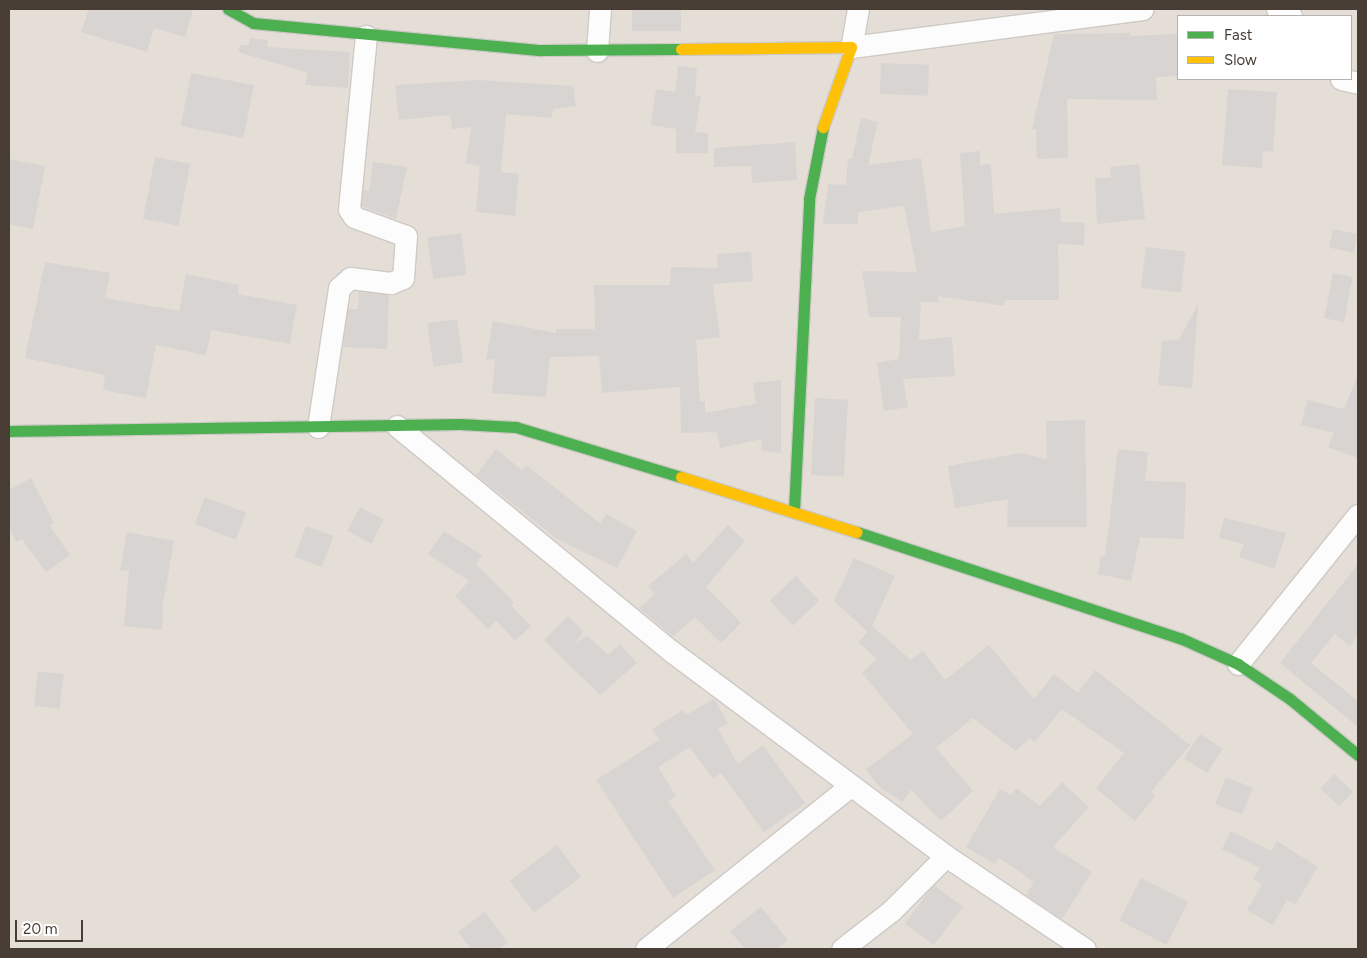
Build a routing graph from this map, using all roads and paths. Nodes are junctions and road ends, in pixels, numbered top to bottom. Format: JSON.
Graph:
{"nodes":[{"id":1,"x":228,"y":9,"type":"edge"},
{"id":2,"x":600,"y":9,"type":"edge"},
{"id":3,"x":858,"y":9,"type":"edge"},
{"id":4,"x":1143,"y":9,"type":"edge"},
{"id":5,"x":1276,"y":9,"type":"edge"},
{"id":6,"x":1289,"y":15,"type":"edge"},
{"id":7,"x":366,"y":36,"type":"junction"},
{"id":8,"x":851,"y":47,"type":"junction"},
{"id":9,"x":597,"y":51,"type":"junction"},
{"id":10,"x":1345,"y":80,"type":"edge"},
{"id":11,"x":1358,"y":83,"type":"edge"},
{"id":12,"x":397,"y":426,"type":"junction"},
{"id":13,"x":318,"y":427,"type":"junction"},
{"id":14,"x":9,"y":431,"type":"edge"},
{"id":15,"x":794,"y":512,"type":"junction"},
{"id":16,"x":1358,"y":515,"type":"edge"},
{"id":17,"x":1238,"y":664,"type":"junction"},
{"id":18,"x":1358,"y":755,"type":"edge"},
{"id":19,"x":849,"y":786,"type":"junction"},
{"id":20,"x":946,"y":856,"type":"junction"},
{"id":21,"x":646,"y":949,"type":"edge"},
{"id":22,"x":842,"y":949,"type":"edge"},
{"id":23,"x":1085,"y":949,"type":"edge"}],
"edges":[{"from":1,"to":7,"type":"street"},
{"from":2,"to":9,"type":"street"},
{"from":3,"to":8,"type":"street"},
{"from":4,"to":8,"type":"street"},
{"from":5,"to":6,"type":"street"},
{"from":7,"to":9,"type":"street"},
{"from":7,"to":13,"type":"street"},
{"from":8,"to":9,"type":"street"},
{"from":8,"to":15,"type":"street"},
{"from":10,"to":11,"type":"street"},
{"from":12,"to":13,"type":"street"},
{"from":12,"to":15,"type":"street"},
{"from":12,"to":19,"type":"street"},
{"from":13,"to":14,"type":"street"},
{"from":15,"to":17,"type":"street"},
{"from":16,"to":17,"type":"street"},
{"from":17,"to":18,"type":"street"},
{"from":19,"to":20,"type":"street"},
{"from":19,"to":21,"type":"street"},
{"from":20,"to":22,"type":"street"},
{"from":20,"to":23,"type":"street"}]}
